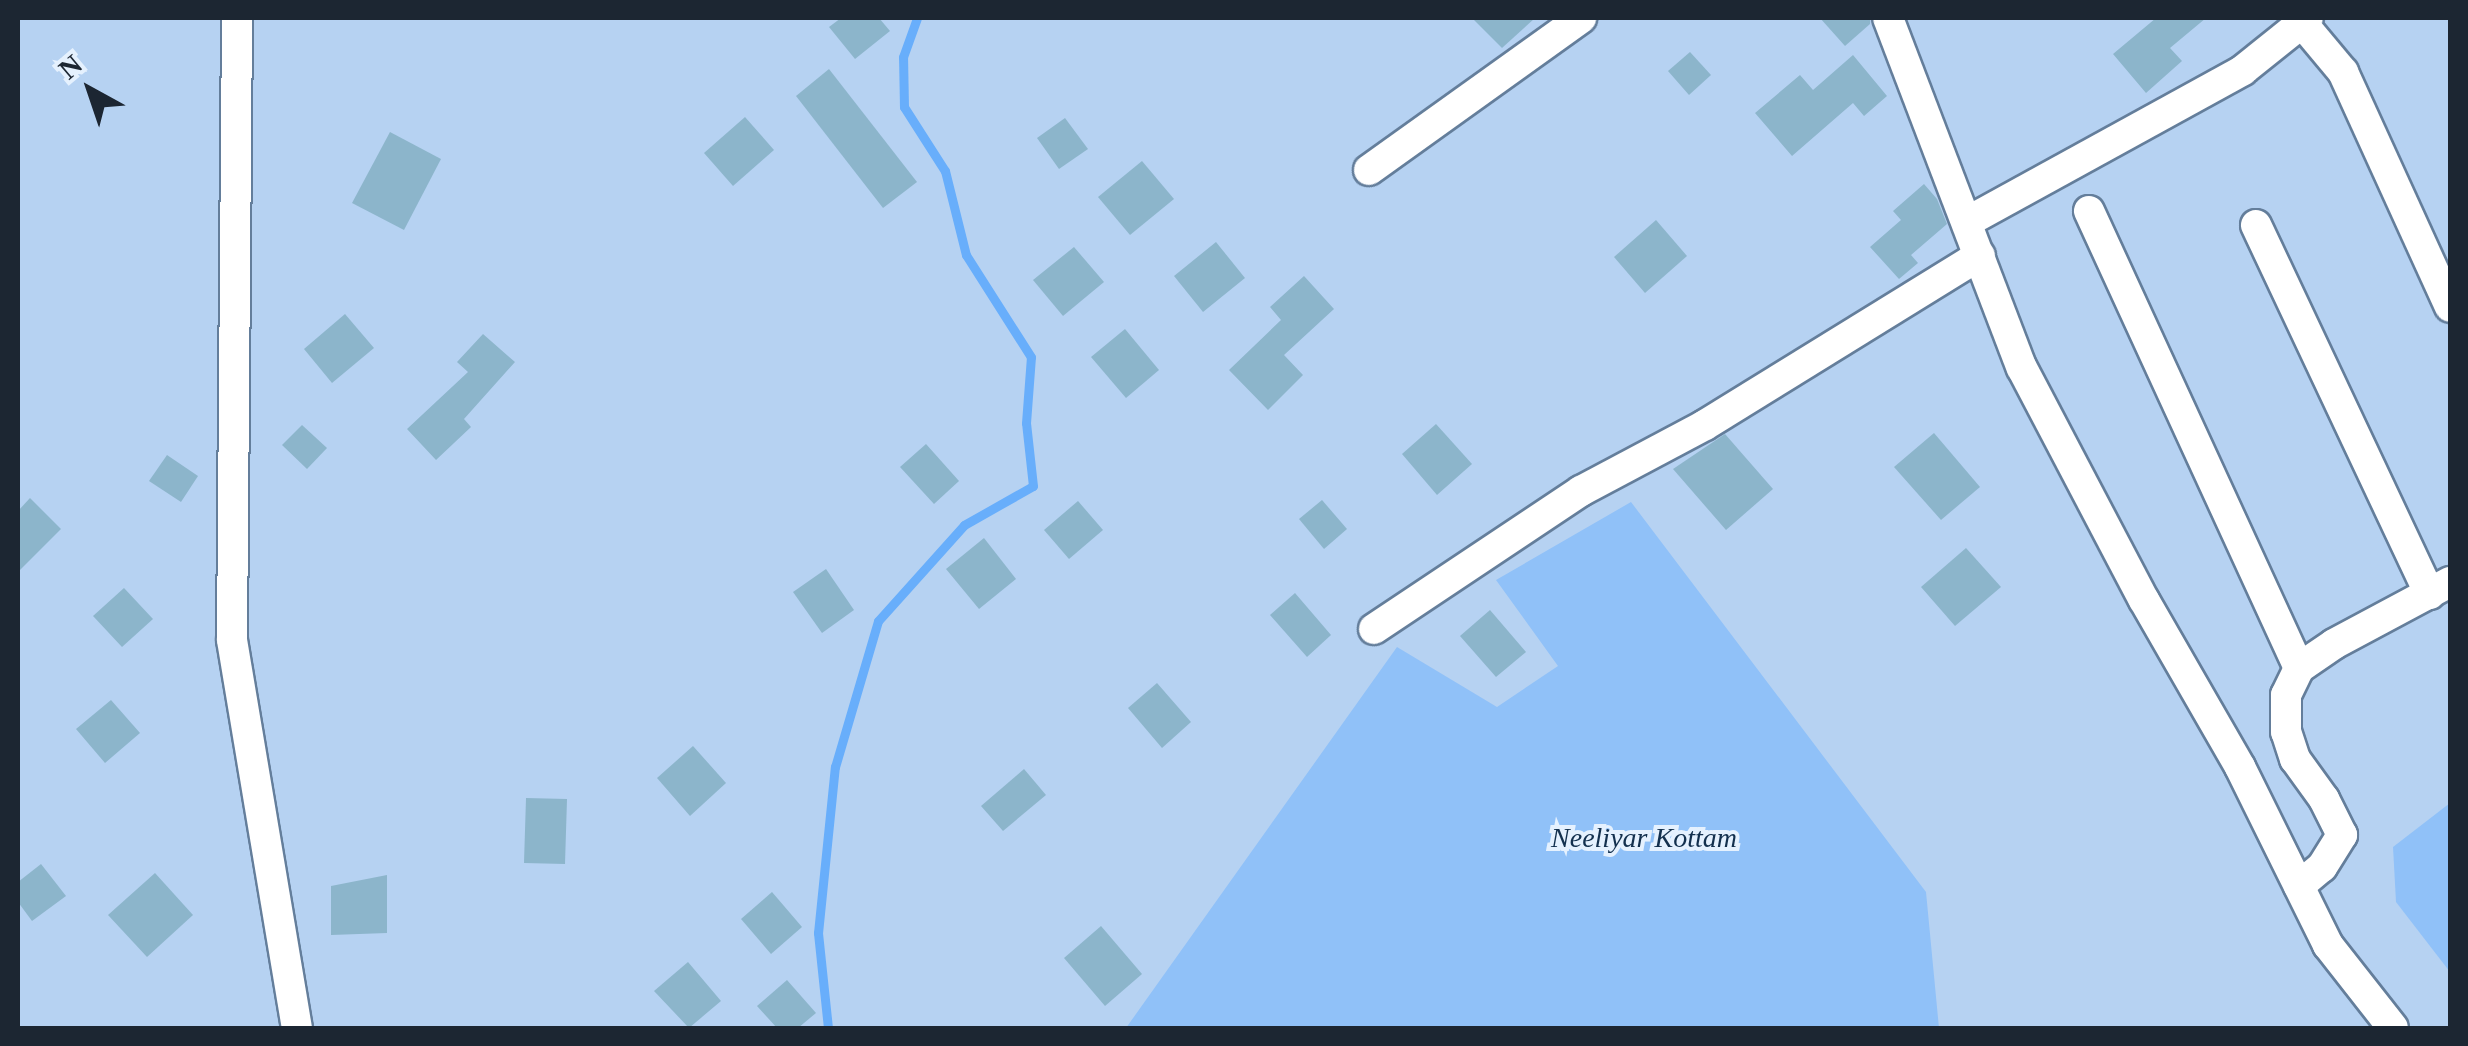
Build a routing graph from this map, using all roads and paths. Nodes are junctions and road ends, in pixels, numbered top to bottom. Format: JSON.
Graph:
{"nodes":[{"id":1,"x":237,"y":18,"type":"edge"},
{"id":2,"x":1581,"y":18,"type":"edge"},
{"id":3,"x":1888,"y":18,"type":"edge"},
{"id":4,"x":2305,"y":20,"type":"edge"},
{"id":5,"x":1369,"y":170,"type":"dead end"},
{"id":6,"x":2089,"y":210,"type":"dead end"},
{"id":7,"x":1968,"y":222,"type":"junction"},
{"id":8,"x":2256,"y":226,"type":"dead end"},
{"id":9,"x":1980,"y":256,"type":"junction"},
{"id":10,"x":2450,"y":307,"type":"edge"},
{"id":11,"x":2440,"y":588,"type":"edge"},
{"id":12,"x":1374,"y":629,"type":"dead end"},
{"id":13,"x":2299,"y":668,"type":"junction"},
{"id":14,"x":2298,"y":886,"type":"junction"},
{"id":15,"x":297,"y":1028,"type":"edge"},
{"id":16,"x":2393,"y":1028,"type":"edge"}],
"edges":[{"from":1,"to":15,"type":"street"},
{"from":2,"to":5,"type":"street"},
{"from":3,"to":7,"type":"street"},
{"from":4,"to":7,"type":"street"},
{"from":4,"to":10,"type":"street"},
{"from":6,"to":13,"type":"street"},
{"from":7,"to":9,"type":"street"},
{"from":8,"to":11,"type":"street"},
{"from":9,"to":12,"type":"street"},
{"from":9,"to":14,"type":"street"},
{"from":11,"to":13,"type":"street"},
{"from":13,"to":14,"type":"street"},
{"from":14,"to":16,"type":"street"}]}
